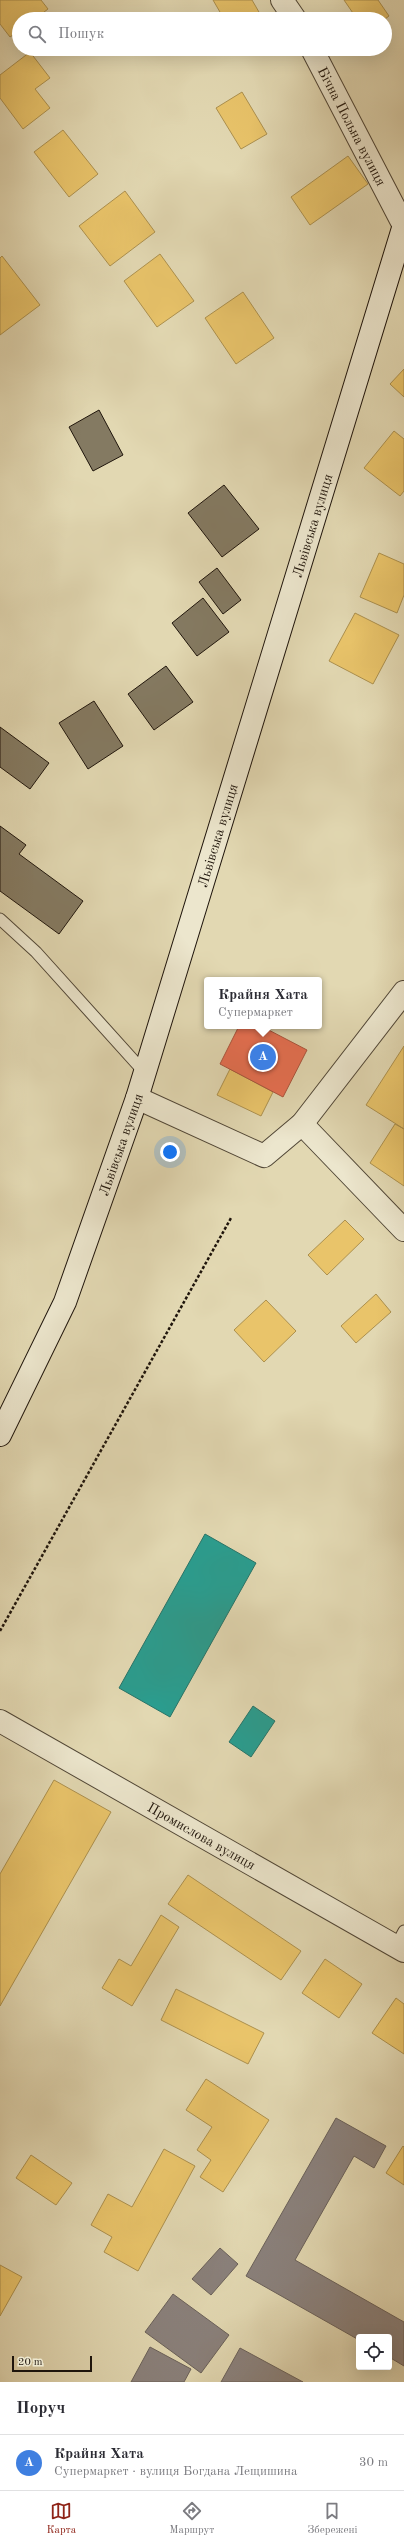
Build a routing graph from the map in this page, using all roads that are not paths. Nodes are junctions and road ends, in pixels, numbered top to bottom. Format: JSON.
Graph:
{"nodes":[{"id":1,"x":282,"y":0,"type":"edge"},
{"id":2,"x":290,"y":12,"type":"edge"},
{"id":3,"x":316,"y":56,"type":"edge"},
{"id":4,"x":404,"y":225,"type":"edge"},
{"id":5,"x":0,"y":919,"type":"edge"},
{"id":6,"x":404,"y":992,"type":"edge"},
{"id":7,"x":145,"y":1073,"type":"junction"},
{"id":8,"x":137,"y":1098,"type":"junction"},
{"id":9,"x":302,"y":1124,"type":"junction"},
{"id":10,"x":404,"y":1230,"type":"edge"},
{"id":11,"x":0,"y":1435,"type":"edge"},
{"id":12,"x":0,"y":1721,"type":"edge"},
{"id":13,"x":401,"y":1942,"type":"edge"}],
"edges":[{"from":1,"to":2,"type":"main road"},
{"from":3,"to":4,"type":"main road","name":"Бічна Польна вулиця"},
{"from":4,"to":7,"type":"main road","name":"Львівська вулиця"},
{"from":5,"to":7,"type":"lane"},
{"from":6,"to":9,"type":"main road"},
{"from":7,"to":8,"type":"main road","name":"Львівська вулиця"},
{"from":8,"to":9,"type":"main road"},
{"from":8,"to":11,"type":"main road","name":"Львівська вулиця"},
{"from":9,"to":10,"type":"main road"},
{"from":12,"to":13,"type":"main road","name":"Промислова вулиця"}]}
